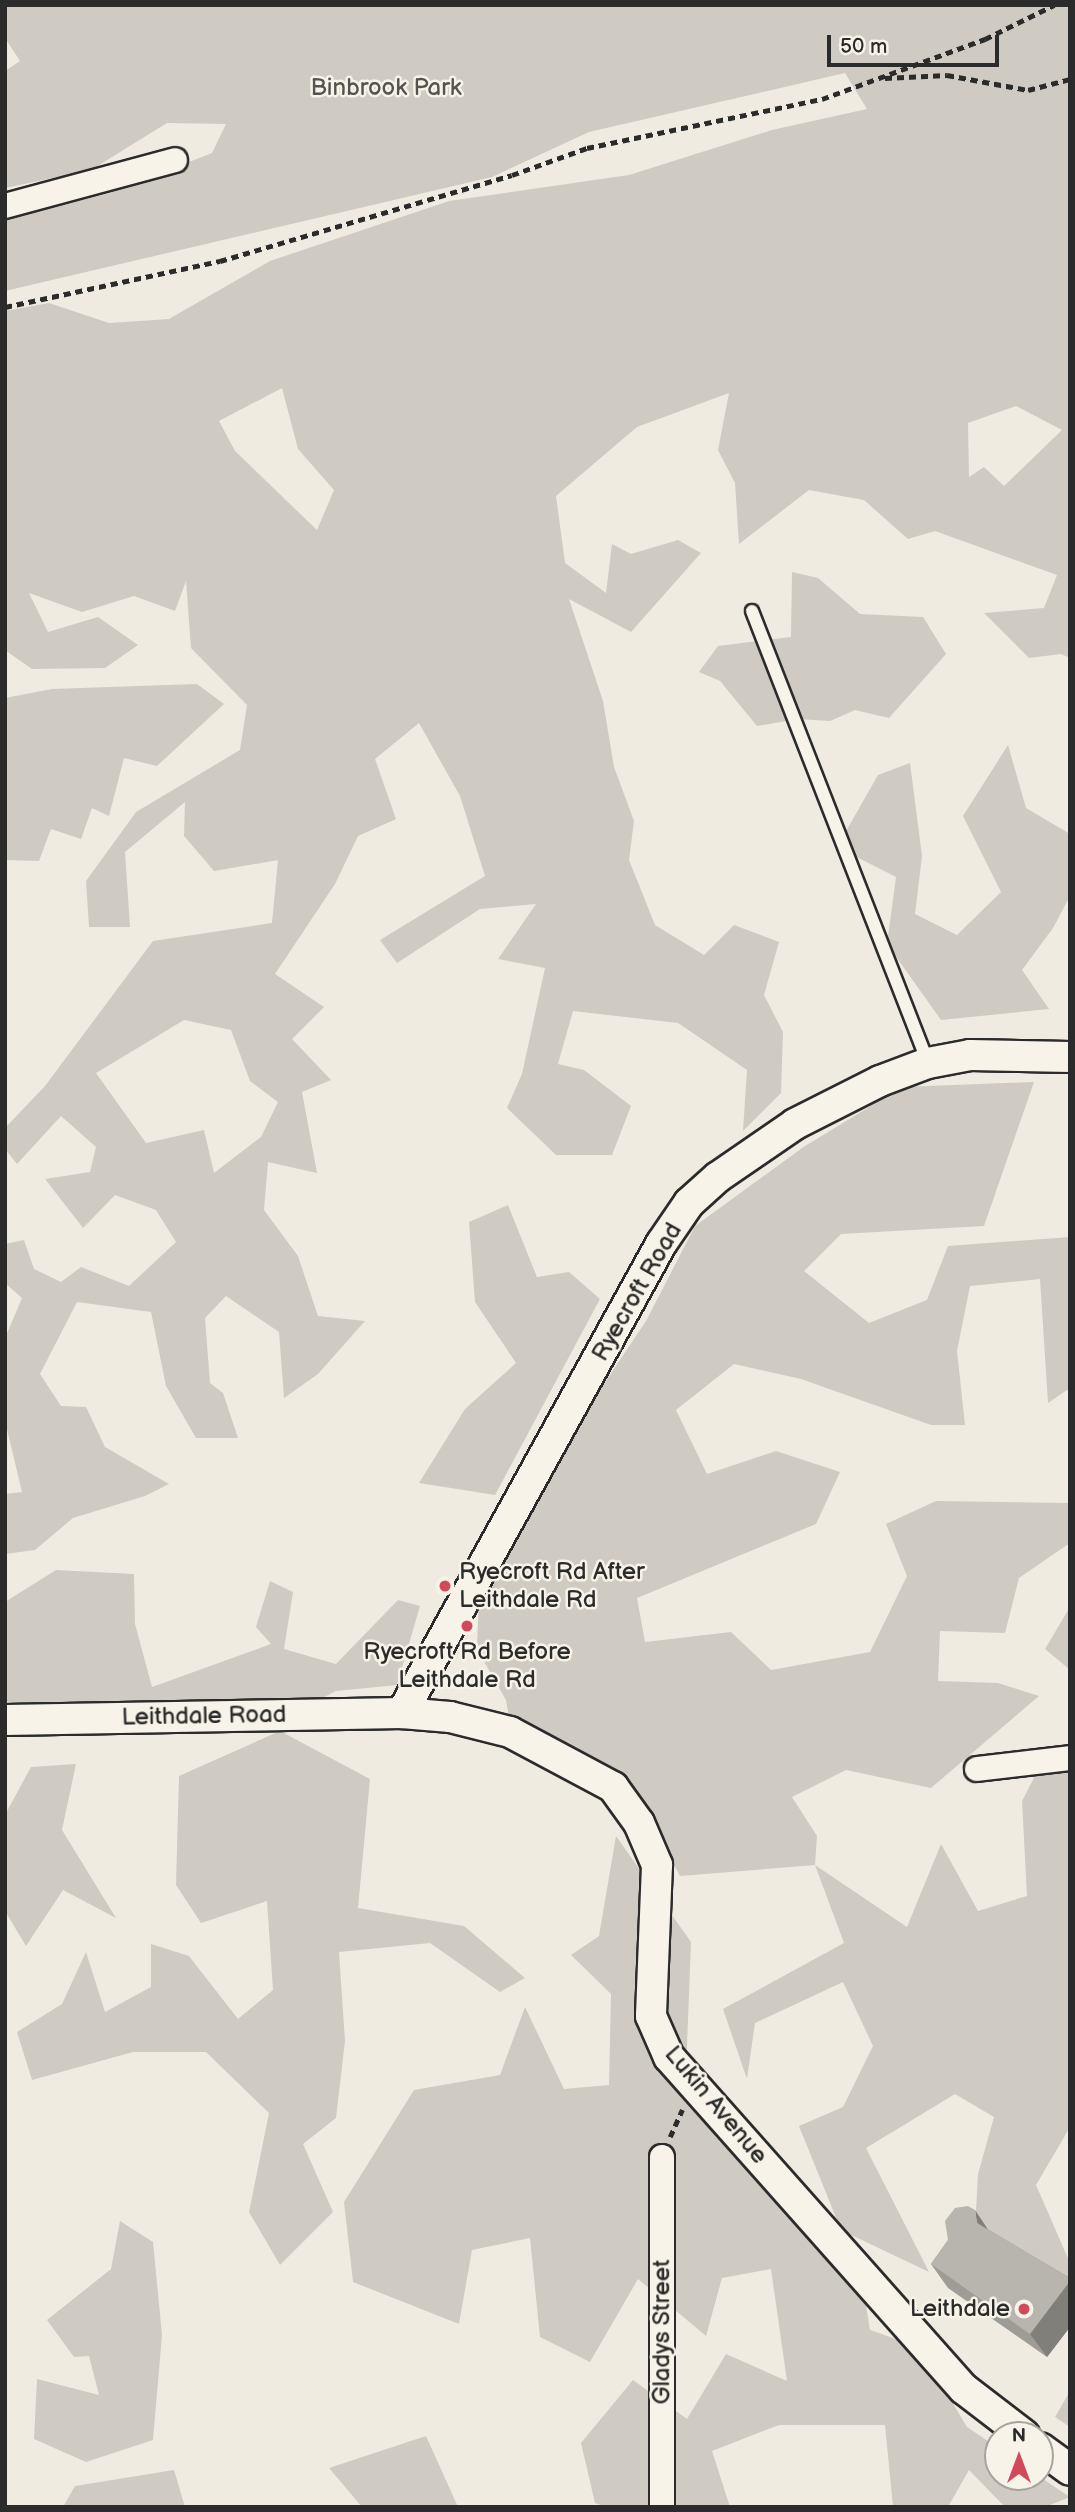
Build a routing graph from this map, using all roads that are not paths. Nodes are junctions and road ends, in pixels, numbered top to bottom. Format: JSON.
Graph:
{"nodes":[{"id":1,"x":175,"y":160,"type":"dead end"},
{"id":2,"x":5,"y":206,"type":"edge"},
{"id":3,"x":751,"y":611,"type":"dead end"},
{"id":4,"x":1070,"y":1057,"type":"edge"},
{"id":5,"x":928,"y":1063,"type":"junction"},
{"id":6,"x":402,"y":1713,"type":"junction"},
{"id":7,"x":5,"y":1720,"type":"edge"},
{"id":8,"x":1070,"y":1758,"type":"edge"},
{"id":9,"x":977,"y":1769,"type":"dead end"},
{"id":10,"x":662,"y":2157,"type":"road end"},
{"id":11,"x":1006,"y":2421,"type":"edge"},
{"id":12,"x":1054,"y":2458,"type":"edge"},
{"id":13,"x":1070,"y":2470,"type":"edge"},
{"id":14,"x":662,"y":2507,"type":"edge"}],
"edges":[{"from":1,"to":2,"type":"street"},
{"from":3,"to":5,"type":"lane"},
{"from":4,"to":5,"type":"street","name":"Ryecroft Road"},
{"from":5,"to":6,"type":"street","name":"Ryecroft Road"},
{"from":6,"to":7,"type":"street","name":"Leithdale Road"},
{"from":6,"to":11,"type":"street","name":"Lukin Avenue"},
{"from":8,"to":9,"type":"street"},
{"from":10,"to":14,"type":"street","name":"Gladys Street"},
{"from":12,"to":13,"type":"street"}]}
